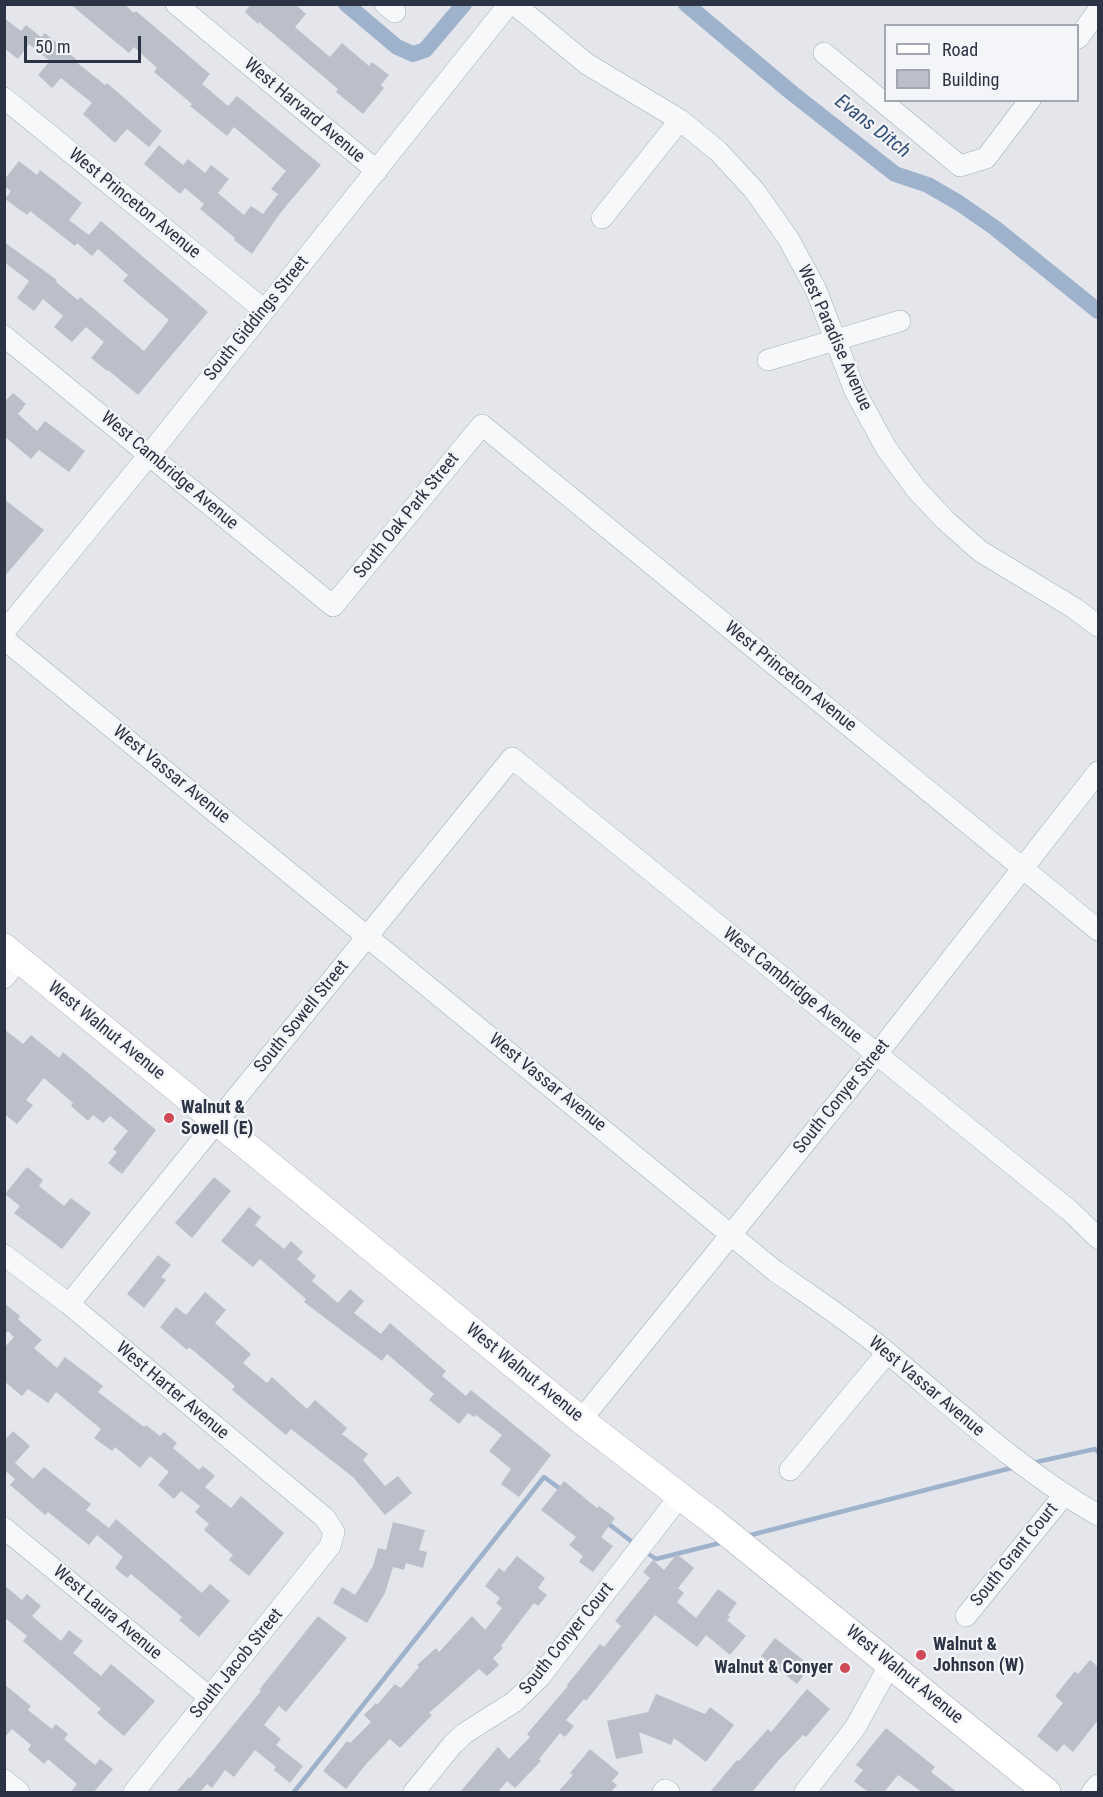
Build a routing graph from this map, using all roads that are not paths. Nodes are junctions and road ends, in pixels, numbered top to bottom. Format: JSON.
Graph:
{"nodes":[{"id":1,"x":176,"y":4,"type":"edge"},
{"id":2,"x":509,"y":4,"type":"edge"},
{"id":3,"x":514,"y":4,"type":"edge"},
{"id":4,"x":1095,"y":11,"type":"edge"},
{"id":5,"x":1079,"y":36,"type":"edge"},
{"id":6,"x":824,"y":53,"type":"dead end"},
{"id":7,"x":4,"y":98,"type":"edge"},
{"id":8,"x":1028,"y":102,"type":"edge"},
{"id":9,"x":680,"y":120,"type":"junction"},
{"id":10,"x":377,"y":171,"type":"junction"},
{"id":11,"x":602,"y":218,"type":"dead end"},
{"id":12,"x":264,"y":310,"type":"junction"},
{"id":13,"x":900,"y":321,"type":"dead end"},
{"id":14,"x":4,"y":336,"type":"edge"},
{"id":15,"x":836,"y":340,"type":"junction"},
{"id":16,"x":768,"y":360,"type":"dead end"},
{"id":17,"x":482,"y":425,"type":"joint"},
{"id":18,"x":149,"y":454,"type":"junction"},
{"id":19,"x":333,"y":606,"type":"joint"},
{"id":20,"x":1098,"y":626,"type":"edge"},
{"id":21,"x":4,"y":632,"type":"edge"},
{"id":22,"x":4,"y":639,"type":"edge"},
{"id":23,"x":512,"y":758,"type":"joint"},
{"id":24,"x":1098,"y":772,"type":"edge"},
{"id":25,"x":1023,"y":867,"type":"junction"},
{"id":26,"x":1098,"y":930,"type":"edge"},
{"id":27,"x":367,"y":935,"type":"junction"},
{"id":28,"x":9,"y":962,"type":"edge"},
{"id":29,"x":877,"y":1054,"type":"junction"},
{"id":30,"x":218,"y":1123,"type":"junction"},
{"id":31,"x":731,"y":1234,"type":"junction"},
{"id":32,"x":1098,"y":1238,"type":"edge"},
{"id":33,"x":4,"y":1255,"type":"edge"},
{"id":34,"x":69,"y":1304,"type":"junction"},
{"id":35,"x":887,"y":1353,"type":"junction"},
{"id":36,"x":581,"y":1420,"type":"junction"},
{"id":37,"x":790,"y":1470,"type":"dead end"},
{"id":38,"x":1064,"y":1495,"type":"junction"},
{"id":39,"x":680,"y":1496,"type":"junction"},
{"id":40,"x":1098,"y":1515,"type":"edge"},
{"id":41,"x":4,"y":1528,"type":"edge"},
{"id":42,"x":334,"y":1532,"type":"joint"},
{"id":43,"x":966,"y":1616,"type":"dead end"},
{"id":44,"x":890,"y":1664,"type":"junction"},
{"id":45,"x":209,"y":1697,"type":"junction"},
{"id":46,"x":4,"y":1780,"type":"edge"},
{"id":47,"x":1098,"y":1785,"type":"edge"},
{"id":48,"x":20,"y":1792,"type":"edge"},
{"id":49,"x":134,"y":1792,"type":"edge"},
{"id":50,"x":414,"y":1792,"type":"edge"},
{"id":51,"x":805,"y":1792,"type":"edge"},
{"id":52,"x":1047,"y":1792,"type":"edge"},
{"id":53,"x":1092,"y":1792,"type":"edge"}],
"edges":[{"from":1,"to":10,"type":"street","name":"West Harvard Avenue"},
{"from":2,"to":10,"type":"street","name":"South Giddings Street"},
{"from":3,"to":9,"type":"street","name":"West Paradise Avenue"},
{"from":4,"to":5,"type":"street"},
{"from":6,"to":8,"type":"street"},
{"from":7,"to":12,"type":"street","name":"West Princeton Avenue"},
{"from":9,"to":11,"type":"street"},
{"from":9,"to":15,"type":"street","name":"West Paradise Avenue"},
{"from":10,"to":12,"type":"street","name":"South Giddings Street"},
{"from":12,"to":18,"type":"street","name":"South Giddings Street"},
{"from":13,"to":15,"type":"street"},
{"from":14,"to":18,"type":"street","name":"West Cambridge Avenue"},
{"from":15,"to":16,"type":"street"},
{"from":15,"to":20,"type":"street","name":"West Paradise Avenue"},
{"from":17,"to":19,"type":"street","name":"South Oak Park Street"},
{"from":17,"to":25,"type":"street","name":"West Princeton Avenue"},
{"from":18,"to":19,"type":"street","name":"West Cambridge Avenue"},
{"from":18,"to":21,"type":"street","name":"South Giddings Street"},
{"from":22,"to":27,"type":"street","name":"West Vassar Avenue"},
{"from":23,"to":27,"type":"street","name":"South Sowell Street"},
{"from":23,"to":29,"type":"street","name":"West Cambridge Avenue"},
{"from":24,"to":25,"type":"street","name":"South Conyer Street"},
{"from":25,"to":26,"type":"street","name":"West Princeton Avenue"},
{"from":25,"to":29,"type":"street","name":"South Conyer Street"},
{"from":27,"to":30,"type":"street","name":"South Sowell Street"},
{"from":27,"to":31,"type":"street","name":"West Vassar Avenue"},
{"from":28,"to":30,"type":"main road","name":"West Walnut Avenue"},
{"from":29,"to":31,"type":"street","name":"South Conyer Street"},
{"from":29,"to":32,"type":"street","name":"West Cambridge Avenue"},
{"from":30,"to":34,"type":"street","name":"South Sowell Street"},
{"from":30,"to":36,"type":"main road","name":"West Walnut Avenue"},
{"from":31,"to":35,"type":"street","name":"West Vassar Avenue"},
{"from":31,"to":36,"type":"street","name":"South Conyer Street"},
{"from":33,"to":34,"type":"street","name":"West Harter Avenue"},
{"from":34,"to":42,"type":"street","name":"West Harter Avenue"},
{"from":35,"to":37,"type":"street"},
{"from":35,"to":38,"type":"street","name":"West Vassar Avenue"},
{"from":36,"to":39,"type":"main road","name":"West Walnut Avenue"},
{"from":38,"to":40,"type":"street","name":"West Vassar Avenue"},
{"from":38,"to":43,"type":"street","name":"South Grant Court"},
{"from":39,"to":44,"type":"main road","name":"West Walnut Avenue"},
{"from":39,"to":50,"type":"street","name":"South Conyer Court"},
{"from":41,"to":45,"type":"street","name":"West Laura Avenue"},
{"from":42,"to":45,"type":"street","name":"South Jacob Street"},
{"from":44,"to":51,"type":"street"},
{"from":44,"to":52,"type":"main road","name":"West Walnut Avenue"},
{"from":45,"to":49,"type":"street","name":"South Jacob Street"},
{"from":46,"to":48,"type":"street"},
{"from":47,"to":53,"type":"street"}]}
